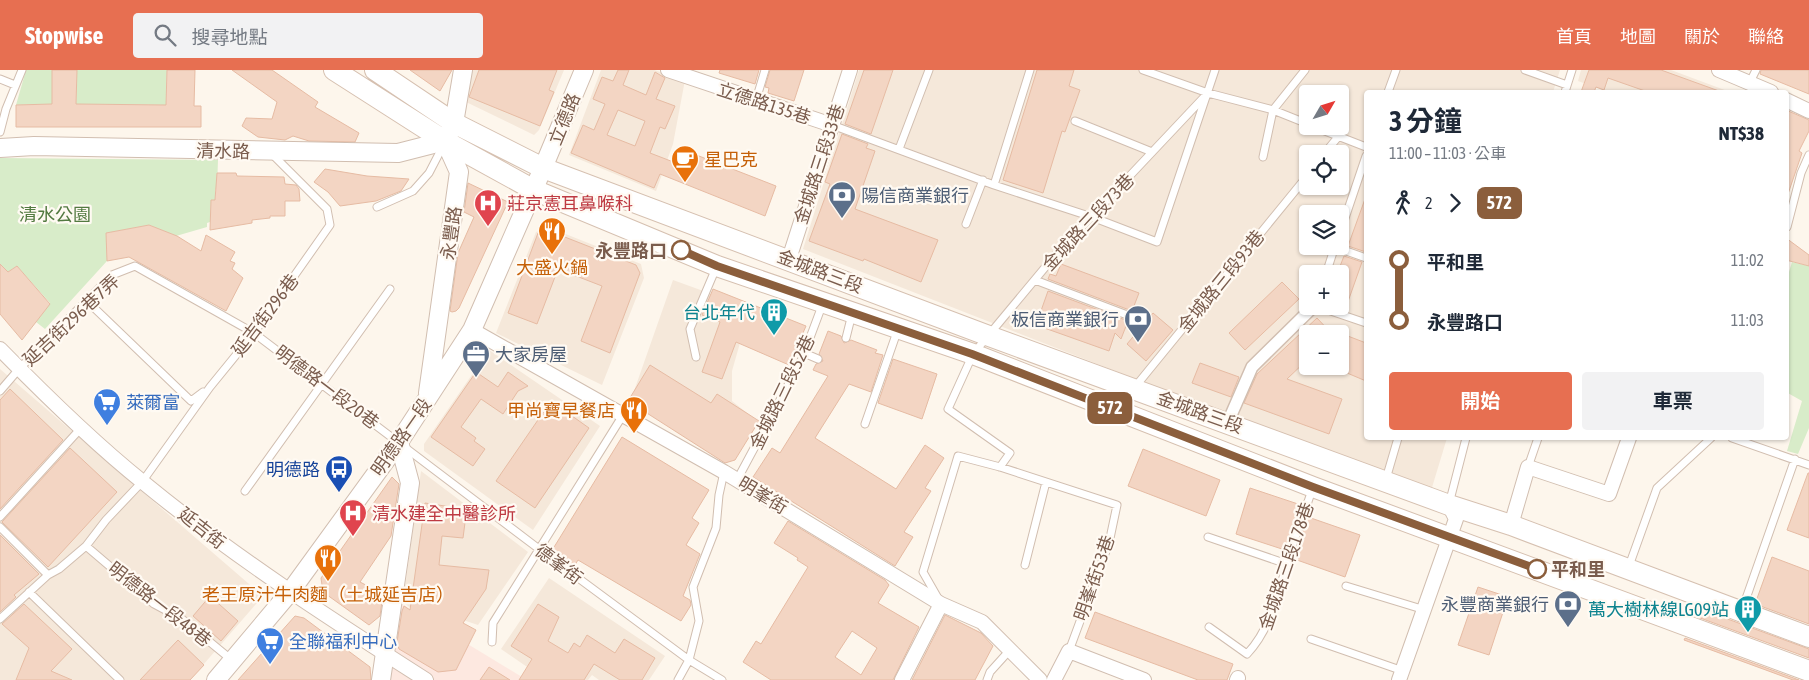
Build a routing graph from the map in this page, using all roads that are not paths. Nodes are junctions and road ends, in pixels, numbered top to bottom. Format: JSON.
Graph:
{"nodes":[{"id":1,"x":22,"y":70,"type":"edge"},
{"id":2,"x":334,"y":70,"type":"edge"},
{"id":3,"x":375,"y":70,"type":"edge"},
{"id":4,"x":463,"y":70,"type":"edge"},
{"id":5,"x":584,"y":70,"type":"edge"},
{"id":6,"x":668,"y":70,"type":"edge"},
{"id":7,"x":765,"y":70,"type":"edge"},
{"id":8,"x":850,"y":70,"type":"edge"},
{"id":9,"x":929,"y":70,"type":"edge"},
{"id":10,"x":1030,"y":70,"type":"edge"},
{"id":11,"x":1143,"y":70,"type":"edge"},
{"id":12,"x":1216,"y":70,"type":"edge"},
{"id":13,"x":1305,"y":70,"type":"edge"},
{"id":14,"x":1396,"y":70,"type":"edge"},
{"id":15,"x":1525,"y":70,"type":"edge"},
{"id":16,"x":1572,"y":70,"type":"edge"},
{"id":17,"x":1719,"y":70,"type":"edge"},
{"id":18,"x":0,"y":78,"type":"edge"},
{"id":19,"x":1751,"y":82,"type":"edge"},
{"id":20,"x":15,"y":85,"type":"junction"},
{"id":21,"x":1568,"y":85,"type":"junction"},
{"id":22,"x":1389,"y":90,"type":"edge"},
{"id":23,"x":1566,"y":90,"type":"edge"},
{"id":24,"x":1767,"y":90,"type":"edge"},
{"id":25,"x":1208,"y":93,"type":"junction"},
{"id":26,"x":756,"y":100,"type":"junction"},
{"id":27,"x":1789,"y":101,"type":"edge"},
{"id":28,"x":1273,"y":110,"type":"junction"},
{"id":29,"x":1809,"y":111,"type":"edge"},
{"id":30,"x":1299,"y":120,"type":"edge"},
{"id":31,"x":1075,"y":121,"type":"dead end"},
{"id":32,"x":454,"y":123,"type":"junction"},
{"id":33,"x":832,"y":125,"type":"junction"},
{"id":34,"x":0,"y":132,"type":"edge"},
{"id":35,"x":1333,"y":135,"type":"edge"},
{"id":36,"x":1338,"y":137,"type":"junction"},
{"id":37,"x":445,"y":141,"type":"junction"},
{"id":38,"x":1331,"y":145,"type":"edge"},
{"id":39,"x":1364,"y":146,"type":"edge"},
{"id":40,"x":0,"y":148,"type":"edge"},
{"id":41,"x":899,"y":149,"type":"junction"},
{"id":42,"x":270,"y":152,"type":"junction"},
{"id":43,"x":1152,"y":152,"type":"junction"},
{"id":44,"x":1809,"y":155,"type":"edge"},
{"id":45,"x":1263,"y":157,"type":"dead end"},
{"id":46,"x":1364,"y":162,"type":"edge"},
{"id":47,"x":544,"y":168,"type":"junction"},
{"id":48,"x":983,"y":180,"type":"junction"},
{"id":49,"x":1358,"y":181,"type":"junction"},
{"id":50,"x":1364,"y":183,"type":"edge"},
{"id":51,"x":994,"y":185,"type":"junction"},
{"id":52,"x":1299,"y":186,"type":"edge"},
{"id":53,"x":534,"y":190,"type":"junction"},
{"id":54,"x":377,"y":207,"type":"dead end"},
{"id":55,"x":1349,"y":207,"type":"edge"},
{"id":56,"x":1092,"y":217,"type":"junction"},
{"id":57,"x":1789,"y":219,"type":"edge"},
{"id":58,"x":966,"y":224,"type":"dead end"},
{"id":59,"x":1349,"y":252,"type":"edge"},
{"id":60,"x":1364,"y":257,"type":"edge"},
{"id":61,"x":789,"y":259,"type":"junction"},
{"id":62,"x":717,"y":266,"type":"junction"},
{"id":63,"x":1035,"y":280,"type":"junction"},
{"id":64,"x":390,"y":289,"type":"dead end"},
{"id":65,"x":87,"y":300,"type":"junction"},
{"id":66,"x":823,"y":303,"type":"junction"},
{"id":67,"x":853,"y":313,"type":"junction"},
{"id":68,"x":1306,"y":315,"type":"edge"},
{"id":69,"x":1342,"y":315,"type":"edge"},
{"id":70,"x":1135,"y":318,"type":"dead end"},
{"id":71,"x":1364,"y":322,"type":"edge"},
{"id":72,"x":898,"y":329,"type":"junction"},
{"id":73,"x":472,"y":330,"type":"junction"},
{"id":74,"x":254,"y":333,"type":"junction"},
{"id":75,"x":990,"y":336,"type":"junction"},
{"id":76,"x":846,"y":338,"type":"dead end"},
{"id":77,"x":0,"y":349,"type":"edge"},
{"id":78,"x":804,"y":353,"type":"junction"},
{"id":79,"x":972,"y":354,"type":"junction"},
{"id":80,"x":696,"y":357,"type":"dead end"},
{"id":81,"x":818,"y":359,"type":"dead end"},
{"id":82,"x":19,"y":368,"type":"junction"},
{"id":83,"x":323,"y":383,"type":"junction"},
{"id":84,"x":210,"y":387,"type":"junction"},
{"id":85,"x":1134,"y":388,"type":"junction"},
{"id":86,"x":0,"y":391,"type":"edge"},
{"id":87,"x":427,"y":401,"type":"junction"},
{"id":88,"x":623,"y":415,"type":"junction"},
{"id":89,"x":1228,"y":422,"type":"junction"},
{"id":90,"x":864,"y":424,"type":"dead end"},
{"id":91,"x":82,"y":426,"type":"junction"},
{"id":92,"x":1397,"y":440,"type":"edge"},
{"id":93,"x":1465,"y":440,"type":"edge"},
{"id":94,"x":1537,"y":440,"type":"edge"},
{"id":95,"x":1628,"y":440,"type":"edge"},
{"id":96,"x":1709,"y":440,"type":"edge"},
{"id":97,"x":1738,"y":440,"type":"edge"},
{"id":98,"x":399,"y":442,"type":"junction"},
{"id":99,"x":1795,"y":459,"type":"junction"},
{"id":100,"x":1809,"y":465,"type":"edge"},
{"id":101,"x":1000,"y":467,"type":"junction"},
{"id":102,"x":1528,"y":467,"type":"junction"},
{"id":103,"x":724,"y":472,"type":"junction"},
{"id":104,"x":738,"y":480,"type":"junction"},
{"id":105,"x":1386,"y":480,"type":"junction"},
{"id":106,"x":142,"y":482,"type":"junction"},
{"id":107,"x":1046,"y":482,"type":"junction"},
{"id":108,"x":1313,"y":487,"type":"junction"},
{"id":109,"x":245,"y":491,"type":"dead end"},
{"id":110,"x":1449,"y":505,"type":"junction"},
{"id":111,"x":0,"y":517,"type":"edge"},
{"id":112,"x":1511,"y":525,"type":"junction"},
{"id":113,"x":0,"y":527,"type":"edge"},
{"id":114,"x":1208,"y":536,"type":"dead end"},
{"id":115,"x":1450,"y":537,"type":"junction"},
{"id":116,"x":86,"y":546,"type":"junction"},
{"id":117,"x":539,"y":549,"type":"junction"},
{"id":118,"x":1287,"y":564,"type":"junction"},
{"id":119,"x":1025,"y":565,"type":"dead end"},
{"id":120,"x":1627,"y":569,"type":"junction"},
{"id":121,"x":48,"y":575,"type":"junction"},
{"id":122,"x":1346,"y":586,"type":"dead end"},
{"id":123,"x":29,"y":592,"type":"junction"},
{"id":124,"x":290,"y":592,"type":"junction"},
{"id":125,"x":942,"y":604,"type":"junction"},
{"id":126,"x":1425,"y":610,"type":"junction"},
{"id":127,"x":1741,"y":612,"type":"junction"},
{"id":128,"x":0,"y":619,"type":"edge"},
{"id":129,"x":1209,"y":627,"type":"dead end"},
{"id":130,"x":1809,"y":637,"type":"edge"},
{"id":131,"x":1311,"y":639,"type":"dead end"},
{"id":132,"x":492,"y":642,"type":"dead end"},
{"id":133,"x":1010,"y":651,"type":"junction"},
{"id":134,"x":1069,"y":651,"type":"junction"},
{"id":135,"x":385,"y":654,"type":"junction"},
{"id":136,"x":689,"y":660,"type":"junction"},
{"id":137,"x":233,"y":661,"type":"junction"},
{"id":138,"x":1809,"y":671,"type":"edge"},
{"id":139,"x":1401,"y":675,"type":"edge"},
{"id":140,"x":120,"y":680,"type":"edge"},
{"id":141,"x":216,"y":680,"type":"edge"},
{"id":142,"x":381,"y":680,"type":"edge"},
{"id":143,"x":426,"y":680,"type":"edge"},
{"id":144,"x":678,"y":680,"type":"edge"},
{"id":145,"x":722,"y":680,"type":"edge"},
{"id":146,"x":902,"y":680,"type":"edge"},
{"id":147,"x":987,"y":680,"type":"edge"},
{"id":148,"x":1040,"y":680,"type":"edge"},
{"id":149,"x":1054,"y":680,"type":"edge"},
{"id":150,"x":1144,"y":680,"type":"edge"}],
"edges":[{"from":1,"to":20,"type":"lane"},
{"from":2,"to":37,"type":"main road","name":"金城路三段"},
{"from":3,"to":32,"type":"main road","name":"金城路三段"},
{"from":4,"to":32,"type":"street"},
{"from":5,"to":47,"type":"street","name":"立德路"},
{"from":6,"to":26,"type":"street","name":"立德路135巷"},
{"from":7,"to":26,"type":"lane"},
{"from":8,"to":33,"type":"street","name":"金城路三段33巷"},
{"from":9,"to":41,"type":"lane"},
{"from":10,"to":51,"type":"lane"},
{"from":11,"to":25,"type":"lane"},
{"from":12,"to":25,"type":"lane"},
{"from":13,"to":28,"type":"lane"},
{"from":14,"to":22,"type":"lane"},
{"from":15,"to":21,"type":"lane"},
{"from":16,"to":21,"type":"lane"},
{"from":17,"to":19,"type":"street"},
{"from":18,"to":20,"type":"lane"},
{"from":19,"to":24,"type":"street"},
{"from":20,"to":34,"type":"lane"},
{"from":21,"to":23,"type":"lane"},
{"from":25,"to":28,"type":"lane"},
{"from":25,"to":43,"type":"lane","name":"金城路三段73巷"},
{"from":25,"to":56,"type":"lane"},
{"from":26,"to":33,"type":"street","name":"立德路135巷"},
{"from":27,"to":29,"type":"street"},
{"from":28,"to":30,"type":"lane"},
{"from":28,"to":45,"type":"lane"},
{"from":31,"to":43,"type":"lane"},
{"from":32,"to":37,"type":"street"},
{"from":32,"to":47,"type":"main road","name":"金城路三段"},
{"from":33,"to":41,"type":"lane"},
{"from":33,"to":61,"type":"street","name":"金城路三段33巷"},
{"from":35,"to":36,"type":"lane"},
{"from":36,"to":38,"type":"lane"},
{"from":36,"to":39,"type":"lane"},
{"from":37,"to":42,"type":"street","name":"清水路"},
{"from":37,"to":53,"type":"main road","name":"金城路三段"},
{"from":37,"to":54,"type":"lane"},
{"from":37,"to":87,"type":"street","name":"永豐路"},
{"from":40,"to":42,"type":"street","name":"清水路"},
{"from":41,"to":48,"type":"lane"},
{"from":42,"to":74,"type":"lane","name":"延吉街296巷"},
{"from":43,"to":56,"type":"lane","name":"金城路三段73巷"},
{"from":44,"to":57,"type":"lane"},
{"from":46,"to":49,"type":"lane"},
{"from":47,"to":53,"type":"street","name":"明德路一段"},
{"from":47,"to":61,"type":"main road","name":"金城路三段"},
{"from":48,"to":51,"type":"lane"},
{"from":48,"to":58,"type":"lane"},
{"from":49,"to":50,"type":"lane"},
{"from":49,"to":55,"type":"lane"},
{"from":51,"to":56,"type":"lane"},
{"from":52,"to":85,"type":"lane","name":"金城路三段93巷"},
{"from":53,"to":62,"type":"main road","name":"金城路三段"},
{"from":53,"to":73,"type":"street","name":"明德路一段"},
{"from":56,"to":63,"type":"lane","name":"金城路三段73巷"},
{"from":59,"to":60,"type":"lane"},
{"from":61,"to":75,"type":"main road","name":"金城路三段"},
{"from":62,"to":66,"type":"main road","name":"金城路三段"},
{"from":62,"to":80,"type":"lane"},
{"from":63,"to":70,"type":"lane"},
{"from":63,"to":75,"type":"lane","name":"金城路三段73巷"},
{"from":64,"to":83,"type":"lane"},
{"from":65,"to":74,"type":"lane","name":"延吉街296巷7弄"},
{"from":65,"to":82,"type":"lane","name":"延吉街296巷7弄"},
{"from":65,"to":84,"type":"lane"},
{"from":66,"to":67,"type":"main road","name":"金城路三段"},
{"from":66,"to":78,"type":"lane","name":"金城路三段52巷"},
{"from":67,"to":72,"type":"main road","name":"金城路三段"},
{"from":67,"to":76,"type":"lane"},
{"from":68,"to":89,"type":"street"},
{"from":69,"to":71,"type":"lane"},
{"from":72,"to":79,"type":"main road","name":"金城路三段"},
{"from":72,"to":90,"type":"lane"},
{"from":73,"to":87,"type":"street","name":"明德路一段"},
{"from":73,"to":88,"type":"street","name":"明峯街"},
{"from":74,"to":83,"type":"lane","name":"明德路一段20巷"},
{"from":74,"to":84,"type":"lane","name":"延吉街296巷"},
{"from":75,"to":79,"type":"lane","name":"金城路三段73巷"},
{"from":75,"to":85,"type":"main road","name":"金城路三段"},
{"from":77,"to":82,"type":"street","name":"延吉街"},
{"from":78,"to":81,"type":"lane"},
{"from":78,"to":104,"type":"lane","name":"金城路三段52巷"},
{"from":79,"to":101,"type":"lane"},
{"from":79,"to":108,"type":"main road","name":"金城路三段"},
{"from":82,"to":86,"type":"lane","name":"延吉街296巷7弄"},
{"from":82,"to":91,"type":"street","name":"延吉街"},
{"from":83,"to":98,"type":"lane","name":"明德路一段20巷"},
{"from":83,"to":109,"type":"lane"},
{"from":84,"to":106,"type":"lane","name":"延吉街296巷"},
{"from":85,"to":89,"type":"main road","name":"金城路三段"},
{"from":87,"to":98,"type":"street","name":"明德路一段"},
{"from":88,"to":103,"type":"street","name":"明峯街"},
{"from":88,"to":117,"type":"lane"},
{"from":89,"to":105,"type":"main road","name":"金城路三段"},
{"from":91,"to":106,"type":"street","name":"延吉街"},
{"from":91,"to":111,"type":"lane"},
{"from":92,"to":105,"type":"lane"},
{"from":93,"to":110,"type":"lane"},
{"from":94,"to":102,"type":"lane"},
{"from":95,"to":102,"type":"street"},
{"from":96,"to":120,"type":"lane"},
{"from":97,"to":99,"type":"lane"},
{"from":98,"to":117,"type":"lane","name":"德峯街"},
{"from":98,"to":124,"type":"street","name":"明德路一段"},
{"from":98,"to":135,"type":"street"},
{"from":99,"to":100,"type":"lane"},
{"from":99,"to":127,"type":"lane"},
{"from":101,"to":107,"type":"lane"},
{"from":101,"to":125,"type":"lane"},
{"from":102,"to":112,"type":"street"},
{"from":103,"to":104,"type":"street","name":"明峯街"},
{"from":103,"to":136,"type":"lane"},
{"from":104,"to":125,"type":"street","name":"明峯街"},
{"from":105,"to":110,"type":"main road","name":"金城路三段"},
{"from":106,"to":116,"type":"lane","name":"延吉街296巷"},
{"from":106,"to":124,"type":"street","name":"延吉街"},
{"from":107,"to":119,"type":"lane"},
{"from":107,"to":134,"type":"lane","name":"明峯街53巷"},
{"from":108,"to":115,"type":"main road","name":"金城路三段"},
{"from":108,"to":118,"type":"lane","name":"金城路三段178巷"},
{"from":110,"to":112,"type":"main road","name":"金城路三段"},
{"from":110,"to":115,"type":"street"},
{"from":112,"to":120,"type":"main road","name":"金城路三段"},
{"from":113,"to":121,"type":"lane"},
{"from":114,"to":118,"type":"lane"},
{"from":115,"to":126,"type":"street"},
{"from":115,"to":138,"type":"main road","name":"金城路三段"},
{"from":116,"to":121,"type":"lane","name":"延吉街296巷"},
{"from":116,"to":137,"type":"lane","name":"明德路一段48巷"},
{"from":117,"to":132,"type":"lane"},
{"from":117,"to":136,"type":"lane","name":"德峯街"},
{"from":118,"to":129,"type":"lane","name":"金城路三段178巷"},
{"from":120,"to":127,"type":"main road","name":"金城路三段"},
{"from":121,"to":123,"type":"lane","name":"延吉街296巷"},
{"from":122,"to":126,"type":"lane"},
{"from":123,"to":128,"type":"lane","name":"延吉街296巷"},
{"from":123,"to":140,"type":"lane"},
{"from":124,"to":135,"type":"street","name":"延吉街"},
{"from":124,"to":137,"type":"street","name":"明德路一段"},
{"from":125,"to":133,"type":"street","name":"明峯街"},
{"from":125,"to":146,"type":"street"},
{"from":126,"to":139,"type":"street"},
{"from":127,"to":130,"type":"main road","name":"金城路三段"},
{"from":131,"to":139,"type":"lane"},
{"from":133,"to":147,"type":"lane"},
{"from":133,"to":148,"type":"street","name":"明峯街"},
{"from":134,"to":149,"type":"street"},
{"from":134,"to":150,"type":"street"},
{"from":135,"to":142,"type":"street"},
{"from":135,"to":143,"type":"street","name":"延吉街"},
{"from":136,"to":144,"type":"lane"},
{"from":136,"to":145,"type":"lane","name":"德峯街"},
{"from":137,"to":141,"type":"street","name":"明德路一段"}]}
